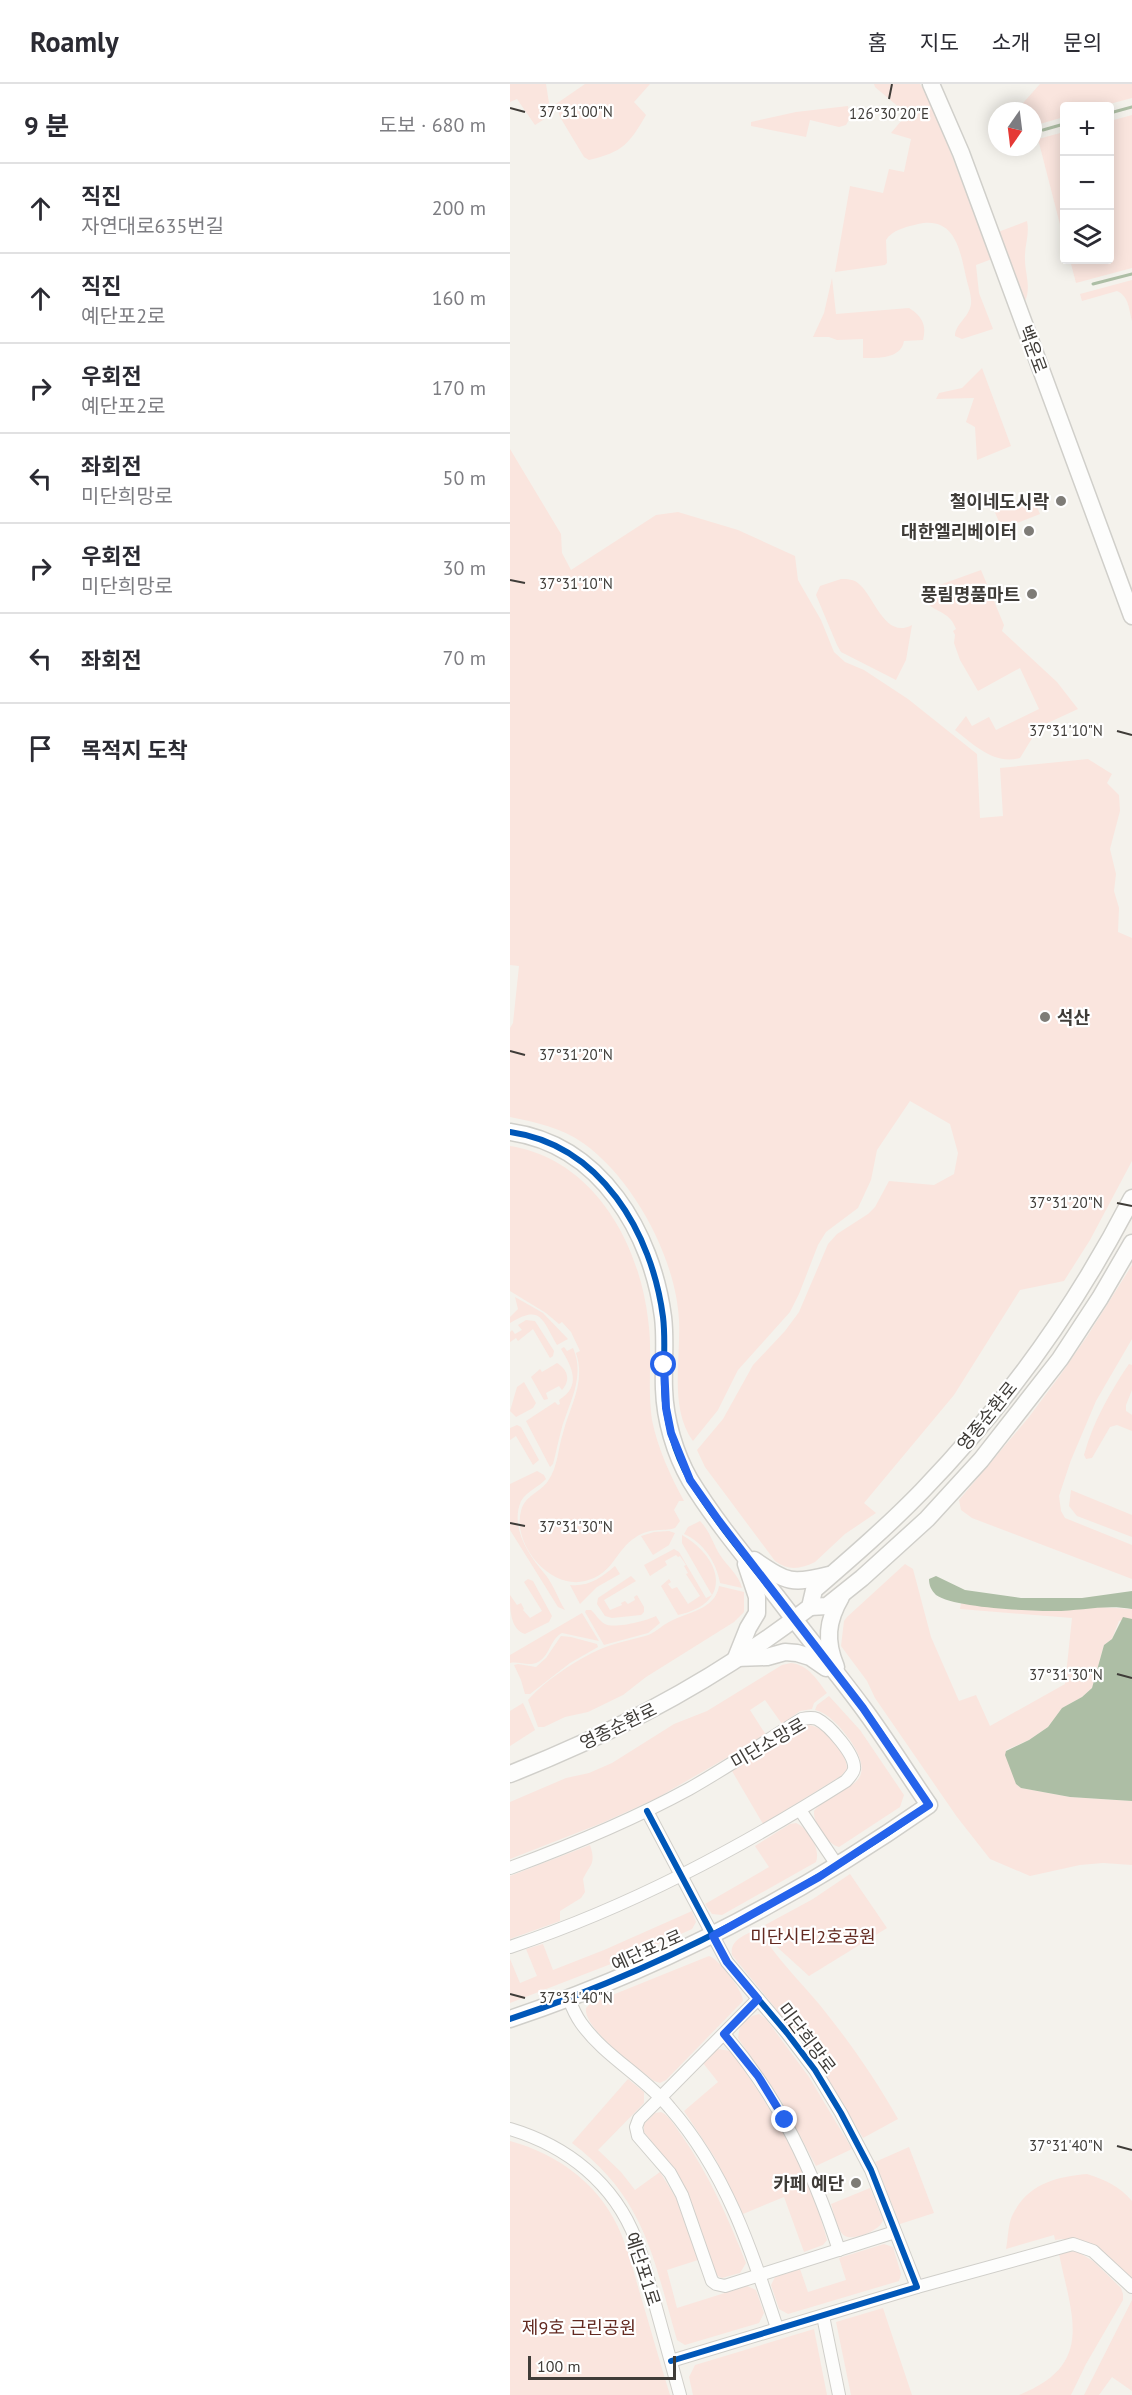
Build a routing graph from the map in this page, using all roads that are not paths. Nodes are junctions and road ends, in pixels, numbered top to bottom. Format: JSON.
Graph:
{"nodes":[{"id":1,"x":931,"y":84,"type":"edge"},
{"id":2,"x":1132,"y":616,"type":"edge"},
{"id":3,"x":510,"y":1132,"type":"edge"},
{"id":4,"x":1132,"y":1198,"type":"edge"},
{"id":5,"x":1132,"y":1243,"type":"edge"},
{"id":6,"x":743,"y":1553,"type":"junction"},
{"id":7,"x":832,"y":1575,"type":"junction"},
{"id":8,"x":845,"y":1591,"type":"junction"},
{"id":9,"x":810,"y":1607,"type":"junction"},
{"id":10,"x":794,"y":1619,"type":"junction"},
{"id":11,"x":736,"y":1658,"type":"junction"},
{"id":12,"x":841,"y":1680,"type":"junction"},
{"id":13,"x":510,"y":1774,"type":"edge"},
{"id":14,"x":800,"y":1810,"type":"junction"},
{"id":15,"x":647,"y":1811,"type":"junction"},
{"id":16,"x":837,"y":1865,"type":"junction"},
{"id":17,"x":510,"y":1868,"type":"edge"},
{"id":18,"x":682,"y":1876,"type":"junction"},
{"id":19,"x":713,"y":1936,"type":"junction"},
{"id":20,"x":510,"y":1947,"type":"edge"},
{"id":21,"x":568,"y":1999,"type":"junction"},
{"id":22,"x":758,"y":1999,"type":"junction"},
{"id":23,"x":510,"y":2019,"type":"edge"},
{"id":24,"x":724,"y":2034,"type":"junction"},
{"id":25,"x":661,"y":2097,"type":"junction"},
{"id":26,"x":510,"y":2129,"type":"edge"},
{"id":27,"x":895,"y":2232,"type":"junction"},
{"id":28,"x":839,"y":2250,"type":"junction"},
{"id":29,"x":759,"y":2276,"type":"junction"},
{"id":30,"x":917,"y":2287,"type":"junction"},
{"id":31,"x":1132,"y":2287,"type":"edge"},
{"id":32,"x":823,"y":2316,"type":"junction"},
{"id":33,"x":777,"y":2328,"type":"junction"},
{"id":34,"x":671,"y":2361,"type":"junction"},
{"id":35,"x":680,"y":2395,"type":"edge"},
{"id":36,"x":839,"y":2395,"type":"edge"}],
"edges":[{"from":1,"to":2,"type":"street","name":"백운로"},
{"from":3,"to":6,"type":"street","name":"예단포2로"},
{"from":4,"to":7,"type":"street","name":"영종순환로"},
{"from":5,"to":8,"type":"street","name":"영종순환로"},
{"from":6,"to":7,"type":"street"},
{"from":6,"to":10,"type":"street","name":"예단포2로"},
{"from":6,"to":11,"type":"street"},
{"from":7,"to":9,"type":"street","name":"영종순환로"},
{"from":8,"to":9,"type":"street","name":"영종순환로"},
{"from":8,"to":12,"type":"street"},
{"from":9,"to":10,"type":"street","name":"영종순환로"},
{"from":10,"to":11,"type":"street","name":"영종순환로"},
{"from":10,"to":12,"type":"street","name":"예단포2로"},
{"from":11,"to":12,"type":"street"},
{"from":11,"to":13,"type":"street","name":"영종순환로"},
{"from":12,"to":16,"type":"street","name":"예단포2로"},
{"from":14,"to":15,"type":"street","name":"미단소망로"},
{"from":14,"to":16,"type":"street"},
{"from":14,"to":18,"type":"street","name":"미단소망로"},
{"from":15,"to":17,"type":"street","name":"미단소망로"},
{"from":15,"to":18,"type":"street"},
{"from":16,"to":19,"type":"street","name":"예단포2로"},
{"from":18,"to":19,"type":"street"},
{"from":18,"to":20,"type":"street","name":"미단소망로"},
{"from":19,"to":21,"type":"street","name":"예단포2로"},
{"from":19,"to":22,"type":"street","name":"미단희망로"},
{"from":21,"to":23,"type":"street","name":"예단포2로"},
{"from":21,"to":25,"type":"street"},
{"from":22,"to":24,"type":"street","name":"미단희망로"},
{"from":22,"to":27,"type":"street","name":"미단희망로"},
{"from":24,"to":25,"type":"street","name":"미단희망로"},
{"from":24,"to":28,"type":"street"},
{"from":25,"to":29,"type":"street"},
{"from":25,"to":29,"type":"street","name":"미단희망로"},
{"from":26,"to":34,"type":"street","name":"예단포1로"},
{"from":27,"to":28,"type":"street","name":"미단희망로"},
{"from":27,"to":30,"type":"street"},
{"from":28,"to":29,"type":"street","name":"미단희망로"},
{"from":29,"to":33,"type":"street"},
{"from":30,"to":31,"type":"street"},
{"from":30,"to":32,"type":"street"},
{"from":32,"to":33,"type":"street"},
{"from":32,"to":36,"type":"street"},
{"from":33,"to":34,"type":"street"},
{"from":34,"to":35,"type":"street","name":"예단포1로"}]}
